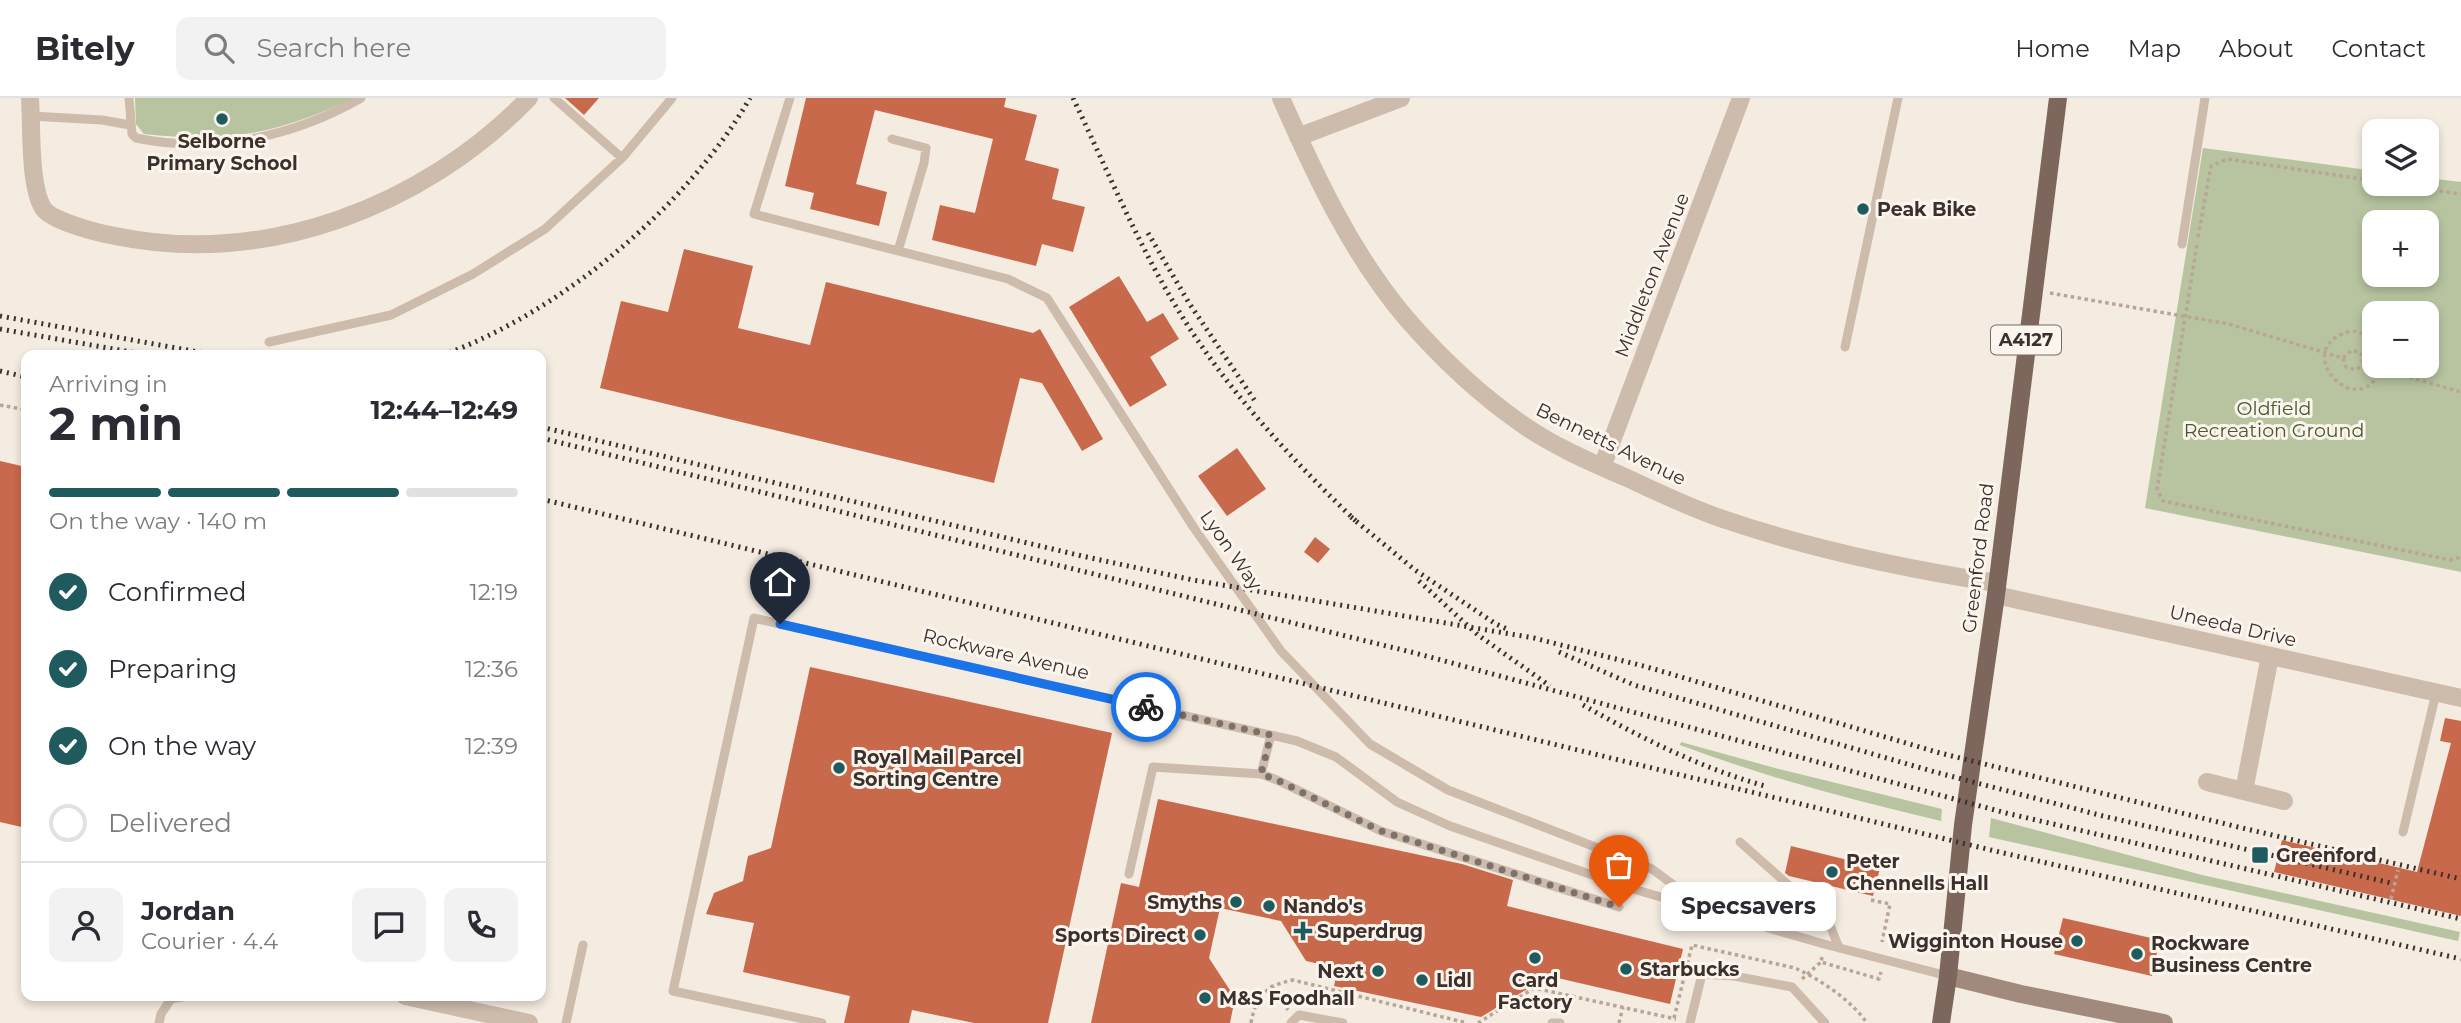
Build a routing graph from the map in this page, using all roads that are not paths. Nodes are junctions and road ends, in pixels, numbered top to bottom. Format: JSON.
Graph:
{"nodes":[{"id":1,"x":129,"y":98,"type":"edge"},
{"id":2,"x":361,"y":98,"type":"edge"},
{"id":3,"x":529,"y":98,"type":"edge"},
{"id":4,"x":554,"y":98,"type":"edge"},
{"id":5,"x":672,"y":98,"type":"edge"},
{"id":6,"x":790,"y":98,"type":"edge"},
{"id":7,"x":1281,"y":98,"type":"edge"},
{"id":8,"x":1401,"y":98,"type":"edge"},
{"id":9,"x":1741,"y":98,"type":"edge"},
{"id":10,"x":1898,"y":98,"type":"edge"},
{"id":11,"x":2058,"y":98,"type":"edge"},
{"id":12,"x":2205,"y":98,"type":"edge"},
{"id":13,"x":31,"y":107,"type":"edge"},
{"id":14,"x":130,"y":125,"type":"junction"},
{"id":15,"x":1298,"y":137,"type":"junction"},
{"id":16,"x":892,"y":139,"type":"dead end"},
{"id":17,"x":622,"y":158,"type":"junction"},
{"id":18,"x":2182,"y":244,"type":"dead end"},
{"id":19,"x":898,"y":251,"type":"junction"},
{"id":20,"x":269,"y":342,"type":"dead end"},
{"id":21,"x":1845,"y":347,"type":"dead end"},
{"id":22,"x":1602,"y":467,"type":"junction"},
{"id":23,"x":1996,"y":589,"type":"junction"},
{"id":24,"x":2270,"y":656,"type":"junction"},
{"id":25,"x":2436,"y":693,"type":"junction"},
{"id":26,"x":2461,"y":698,"type":"edge"},
{"id":27,"x":1271,"y":735,"type":"junction"},
{"id":28,"x":1261,"y":774,"type":"junction"},
{"id":29,"x":2207,"y":782,"type":"dead end"},
{"id":30,"x":2244,"y":791,"type":"junction"},
{"id":31,"x":2284,"y":801,"type":"dead end"},
{"id":32,"x":2403,"y":832,"type":"dead end"},
{"id":33,"x":1740,"y":842,"type":"dead end"},
{"id":34,"x":1129,"y":874,"type":"dead end"},
{"id":35,"x":1619,"y":907,"type":"dead end"},
{"id":36,"x":1707,"y":910,"type":"junction"},
{"id":37,"x":583,"y":945,"type":"dead end"},
{"id":38,"x":1839,"y":948,"type":"junction"},
{"id":39,"x":1948,"y":976,"type":"junction"},
{"id":40,"x":170,"y":1001,"type":"edge"},
{"id":41,"x":428,"y":1001,"type":"edge"},
{"id":42,"x":1292,"y":1021,"type":"edge"},
{"id":43,"x":1686,"y":1022,"type":"edge"},
{"id":44,"x":159,"y":1023,"type":"edge"},
{"id":45,"x":529,"y":1023,"type":"edge"},
{"id":46,"x":566,"y":1023,"type":"edge"},
{"id":47,"x":822,"y":1023,"type":"edge"},
{"id":48,"x":1343,"y":1023,"type":"edge"},
{"id":49,"x":1552,"y":1023,"type":"edge"},
{"id":50,"x":1560,"y":1023,"type":"edge"},
{"id":51,"x":1825,"y":1023,"type":"edge"},
{"id":52,"x":1941,"y":1023,"type":"edge"},
{"id":53,"x":2159,"y":1023,"type":"edge"}],
"edges":[{"from":1,"to":14,"type":"lane"},
{"from":2,"to":14,"type":"lane"},
{"from":3,"to":13,"type":"street"},
{"from":4,"to":17,"type":"lane"},
{"from":5,"to":17,"type":"lane"},
{"from":6,"to":19,"type":"lane","name":"Lyon Way"},
{"from":7,"to":15,"type":"street","name":"Bennetts Avenue"},
{"from":8,"to":15,"type":"street"},
{"from":9,"to":22,"type":"street","name":"Middleton Avenue"},
{"from":10,"to":21,"type":"lane"},
{"from":11,"to":23,"type":"main road","name":"Greenford Road","number":"A4127"},
{"from":12,"to":18,"type":"lane"},
{"from":13,"to":14,"type":"lane"},
{"from":15,"to":22,"type":"street","name":"Bennetts Avenue"},
{"from":16,"to":19,"type":"lane"},
{"from":17,"to":20,"type":"lane"},
{"from":19,"to":36,"type":"lane","name":"Lyon Way"},
{"from":22,"to":23,"type":"street","name":"Bennetts Avenue"},
{"from":23,"to":24,"type":"street","name":"Uneeda Drive"},
{"from":23,"to":39,"type":"main road","name":"Greenford Road","number":"A4127"},
{"from":24,"to":25,"type":"street","name":"Uneeda Drive"},
{"from":24,"to":30,"type":"street"},
{"from":25,"to":26,"type":"street","name":"Uneeda Drive"},
{"from":25,"to":32,"type":"lane"},
{"from":27,"to":28,"type":"lane"},
{"from":27,"to":36,"type":"lane","name":"Rockware Avenue"},
{"from":27,"to":47,"type":"lane","name":"Rockware Avenue"},
{"from":28,"to":34,"type":"lane"},
{"from":28,"to":35,"type":"lane"},
{"from":29,"to":30,"type":"street"},
{"from":30,"to":31,"type":"street"},
{"from":33,"to":38,"type":"lane"},
{"from":36,"to":38,"type":"lane","name":"Rockware Avenue"},
{"from":37,"to":46,"type":"lane"},
{"from":38,"to":39,"type":"lane","name":"Rockware Avenue"},
{"from":39,"to":52,"type":"main road","name":"Greenford Road","number":"A4127"},
{"from":39,"to":53,"type":"street","name":"Rockware Avenue"},
{"from":40,"to":44,"type":"lane"},
{"from":41,"to":45,"type":"street"},
{"from":42,"to":48,"type":"lane"},
{"from":43,"to":51,"type":"lane"},
{"from":49,"to":50,"type":"lane"}]}
